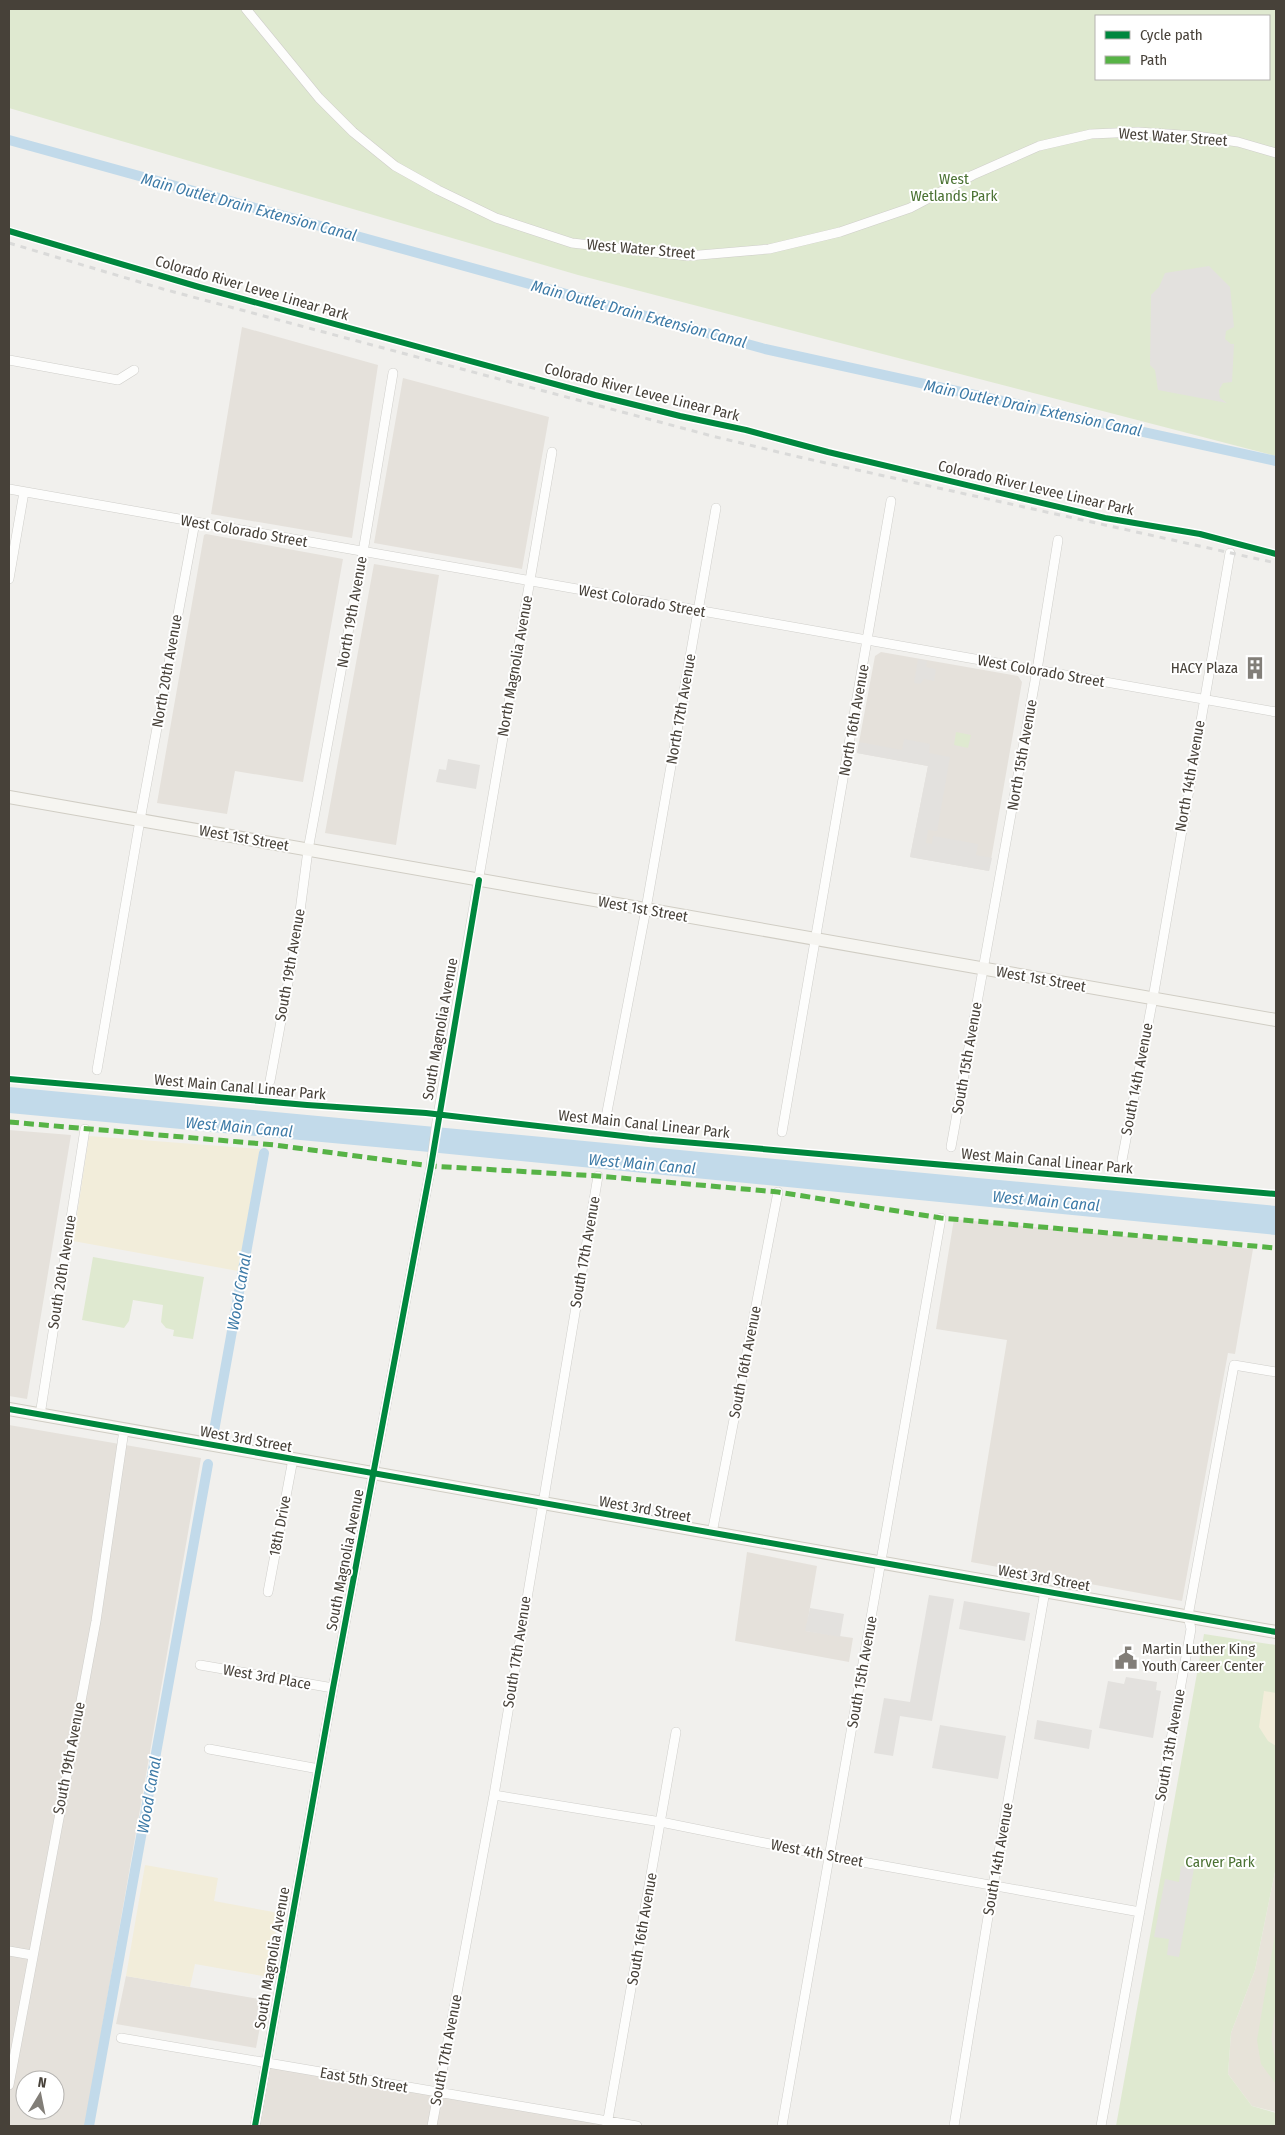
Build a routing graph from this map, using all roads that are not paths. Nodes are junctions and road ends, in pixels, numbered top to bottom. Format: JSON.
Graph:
{"nodes":[{"id":1,"x":246,"y":9,"type":"edge"},
{"id":2,"x":1276,"y":153,"type":"edge"},
{"id":3,"x":9,"y":360,"type":"edge"},
{"id":4,"x":134,"y":370,"type":"dead end"},
{"id":5,"x":393,"y":373,"type":"dead end"},
{"id":6,"x":552,"y":452,"type":"dead end"},
{"id":7,"x":9,"y":489,"type":"edge"},
{"id":8,"x":24,"y":492,"type":"junction"},
{"id":9,"x":891,"y":501,"type":"dead end"},
{"id":10,"x":716,"y":508,"type":"dead end"},
{"id":11,"x":195,"y":522,"type":"junction"},
{"id":12,"x":1058,"y":540,"type":"dead end"},
{"id":13,"x":363,"y":552,"type":"junction"},
{"id":14,"x":1230,"y":553,"type":"dead end"},
{"id":15,"x":9,"y":579,"type":"edge"},
{"id":16,"x":530,"y":581,"type":"junction"},
{"id":17,"x":698,"y":611,"type":"junction"},
{"id":18,"x":868,"y":641,"type":"junction"},
{"id":19,"x":1037,"y":670,"type":"junction"},
{"id":20,"x":1203,"y":700,"type":"junction"},
{"id":21,"x":1276,"y":712,"type":"edge"},
{"id":22,"x":9,"y":797,"type":"edge"},
{"id":23,"x":140,"y":820,"type":"junction"},
{"id":24,"x":308,"y":850,"type":"junction"},
{"id":25,"x":478,"y":880,"type":"junction"},
{"id":26,"x":646,"y":909,"type":"junction"},
{"id":27,"x":814,"y":939,"type":"junction"},
{"id":28,"x":983,"y":968,"type":"junction"},
{"id":29,"x":1153,"y":998,"type":"junction"},
{"id":30,"x":1276,"y":1020,"type":"edge"},
{"id":31,"x":97,"y":1070,"type":"dead end"},
{"id":32,"x":270,"y":1081,"type":"dead end"},
{"id":33,"x":606,"y":1117,"type":"dead end"},
{"id":34,"x":85,"y":1129,"type":"dead end"},
{"id":35,"x":782,"y":1132,"type":"dead end"},
{"id":36,"x":951,"y":1147,"type":"dead end"},
{"id":37,"x":1122,"y":1160,"type":"dead end"},
{"id":38,"x":598,"y":1176,"type":"dead end"},
{"id":39,"x":778,"y":1192,"type":"dead end"},
{"id":40,"x":941,"y":1218,"type":"dead end"},
{"id":41,"x":1276,"y":1372,"type":"edge"},
{"id":42,"x":9,"y":1409,"type":"edge"},
{"id":43,"x":40,"y":1415,"type":"junction"},
{"id":44,"x":124,"y":1430,"type":"junction"},
{"id":45,"x":293,"y":1459,"type":"junction"},
{"id":46,"x":374,"y":1474,"type":"junction"},
{"id":47,"x":542,"y":1503,"type":"junction"},
{"id":48,"x":712,"y":1533,"type":"junction"},
{"id":49,"x":881,"y":1563,"type":"junction"},
{"id":50,"x":268,"y":1592,"type":"dead end"},
{"id":51,"x":1045,"y":1592,"type":"junction"},
{"id":52,"x":1188,"y":1616,"type":"junction"},
{"id":53,"x":1276,"y":1632,"type":"edge"},
{"id":54,"x":200,"y":1665,"type":"dead end"},
{"id":55,"x":333,"y":1688,"type":"junction"},
{"id":56,"x":676,"y":1732,"type":"dead end"},
{"id":57,"x":209,"y":1749,"type":"dead end"},
{"id":58,"x":320,"y":1769,"type":"junction"},
{"id":59,"x":494,"y":1795,"type":"junction"},
{"id":60,"x":661,"y":1822,"type":"junction"},
{"id":61,"x":829,"y":1856,"type":"junction"},
{"id":62,"x":993,"y":1886,"type":"junction"},
{"id":63,"x":1140,"y":1912,"type":"junction"},
{"id":64,"x":9,"y":1951,"type":"edge"},
{"id":65,"x":32,"y":1955,"type":"junction"},
{"id":66,"x":121,"y":2038,"type":"dead end"},
{"id":67,"x":266,"y":2063,"type":"junction"},
{"id":68,"x":9,"y":2084,"type":"edge"},
{"id":69,"x":438,"y":2092,"type":"junction"},
{"id":70,"x":607,"y":2124,"type":"edge"},
{"id":71,"x":255,"y":2126,"type":"edge"},
{"id":72,"x":432,"y":2126,"type":"edge"},
{"id":73,"x":637,"y":2126,"type":"edge"},
{"id":74,"x":782,"y":2126,"type":"edge"},
{"id":75,"x":954,"y":2126,"type":"edge"},
{"id":76,"x":1102,"y":2126,"type":"edge"}],
"edges":[{"from":1,"to":2,"type":"street","name":"West Water Street"},
{"from":3,"to":4,"type":"street"},
{"from":5,"to":13,"type":"street","name":"North 19th Avenue"},
{"from":6,"to":16,"type":"street","name":"North Magnolia Avenue"},
{"from":7,"to":8,"type":"street","name":"West Colorado Street"},
{"from":8,"to":11,"type":"street","name":"West Colorado Street"},
{"from":8,"to":15,"type":"street"},
{"from":9,"to":18,"type":"street","name":"North 16th Avenue"},
{"from":10,"to":17,"type":"street","name":"North 17th Avenue"},
{"from":11,"to":13,"type":"street","name":"West Colorado Street"},
{"from":11,"to":23,"type":"street","name":"North 20th Avenue"},
{"from":12,"to":19,"type":"street","name":"North 15th Avenue"},
{"from":13,"to":16,"type":"street","name":"West Colorado Street"},
{"from":13,"to":24,"type":"street","name":"North 19th Avenue"},
{"from":14,"to":20,"type":"street","name":"North 14th Avenue"},
{"from":16,"to":17,"type":"street","name":"West Colorado Street"},
{"from":16,"to":25,"type":"street","name":"North Magnolia Avenue"},
{"from":17,"to":18,"type":"street","name":"West Colorado Street"},
{"from":17,"to":26,"type":"street","name":"North 17th Avenue"},
{"from":18,"to":19,"type":"street","name":"West Colorado Street"},
{"from":18,"to":27,"type":"street","name":"North 16th Avenue"},
{"from":19,"to":20,"type":"street","name":"West Colorado Street"},
{"from":19,"to":28,"type":"street","name":"North 15th Avenue"},
{"from":20,"to":21,"type":"street","name":"West Colorado Street"},
{"from":20,"to":29,"type":"street","name":"North 14th Avenue"},
{"from":22,"to":23,"type":"main road","name":"West 1st Street"},
{"from":23,"to":24,"type":"main road","name":"West 1st Street"},
{"from":23,"to":31,"type":"street"},
{"from":24,"to":25,"type":"main road","name":"West 1st Street"},
{"from":24,"to":32,"type":"street","name":"South 19th Avenue"},
{"from":25,"to":26,"type":"main road","name":"West 1st Street"},
{"from":25,"to":46,"type":"street","name":"South Magnolia Avenue"},
{"from":26,"to":27,"type":"main road","name":"West 1st Street"},
{"from":26,"to":33,"type":"street"},
{"from":27,"to":28,"type":"main road","name":"West 1st Street"},
{"from":27,"to":35,"type":"street"},
{"from":28,"to":29,"type":"main road","name":"West 1st Street"},
{"from":28,"to":36,"type":"street","name":"South 15th Avenue"},
{"from":29,"to":30,"type":"main road","name":"West 1st Street"},
{"from":29,"to":37,"type":"street","name":"South 14th Avenue"},
{"from":34,"to":43,"type":"street","name":"South 20th Avenue"},
{"from":38,"to":47,"type":"street","name":"South 17th Avenue"},
{"from":39,"to":48,"type":"street","name":"South 16th Avenue"},
{"from":40,"to":49,"type":"street","name":"South 15th Avenue"},
{"from":41,"to":52,"type":"street","name":"South 13th Avenue"},
{"from":42,"to":43,"type":"main road","name":"West 3rd Street"},
{"from":43,"to":44,"type":"main road","name":"West 3rd Street"},
{"from":44,"to":45,"type":"main road","name":"West 3rd Street"},
{"from":44,"to":65,"type":"street","name":"South 19th Avenue"},
{"from":45,"to":46,"type":"main road","name":"West 3rd Street"},
{"from":45,"to":50,"type":"street","name":"18th Drive"},
{"from":46,"to":47,"type":"main road","name":"West 3rd Street"},
{"from":46,"to":55,"type":"street","name":"South Magnolia Avenue"},
{"from":47,"to":48,"type":"main road","name":"West 3rd Street"},
{"from":47,"to":59,"type":"street","name":"South 17th Avenue"},
{"from":48,"to":49,"type":"main road","name":"West 3rd Street"},
{"from":49,"to":51,"type":"main road","name":"West 3rd Street"},
{"from":49,"to":61,"type":"street","name":"South 15th Avenue"},
{"from":51,"to":52,"type":"main road","name":"West 3rd Street"},
{"from":51,"to":62,"type":"street","name":"South 14th Avenue"},
{"from":52,"to":53,"type":"main road","name":"West 3rd Street"},
{"from":52,"to":63,"type":"street","name":"South 13th Avenue"},
{"from":54,"to":55,"type":"street","name":"West 3rd Place"},
{"from":55,"to":58,"type":"street","name":"South Magnolia Avenue"},
{"from":56,"to":60,"type":"street","name":"South 16th Avenue"},
{"from":57,"to":58,"type":"street"},
{"from":58,"to":67,"type":"street","name":"South Magnolia Avenue"},
{"from":59,"to":60,"type":"street","name":"West 4th Street"},
{"from":59,"to":69,"type":"street","name":"South 17th Avenue"},
{"from":60,"to":61,"type":"street","name":"West 4th Street"},
{"from":60,"to":70,"type":"street","name":"South 16th Avenue"},
{"from":61,"to":62,"type":"street","name":"West 4th Street"},
{"from":61,"to":74,"type":"street","name":"South 15th Avenue"},
{"from":62,"to":63,"type":"street","name":"West 4th Street"},
{"from":62,"to":75,"type":"street","name":"South 14th Avenue"},
{"from":63,"to":76,"type":"street","name":"South 13th Avenue"},
{"from":64,"to":65,"type":"street"},
{"from":65,"to":68,"type":"street","name":"South 19th Avenue"},
{"from":66,"to":67,"type":"street","name":"East 5th Street"},
{"from":67,"to":69,"type":"street","name":"East 5th Street"},
{"from":67,"to":71,"type":"street","name":"South Magnolia Avenue"},
{"from":69,"to":70,"type":"street","name":"East 5th Street"},
{"from":69,"to":72,"type":"street","name":"South 17th Avenue"},
{"from":70,"to":73,"type":"street","name":"East 5th Street"}]}
